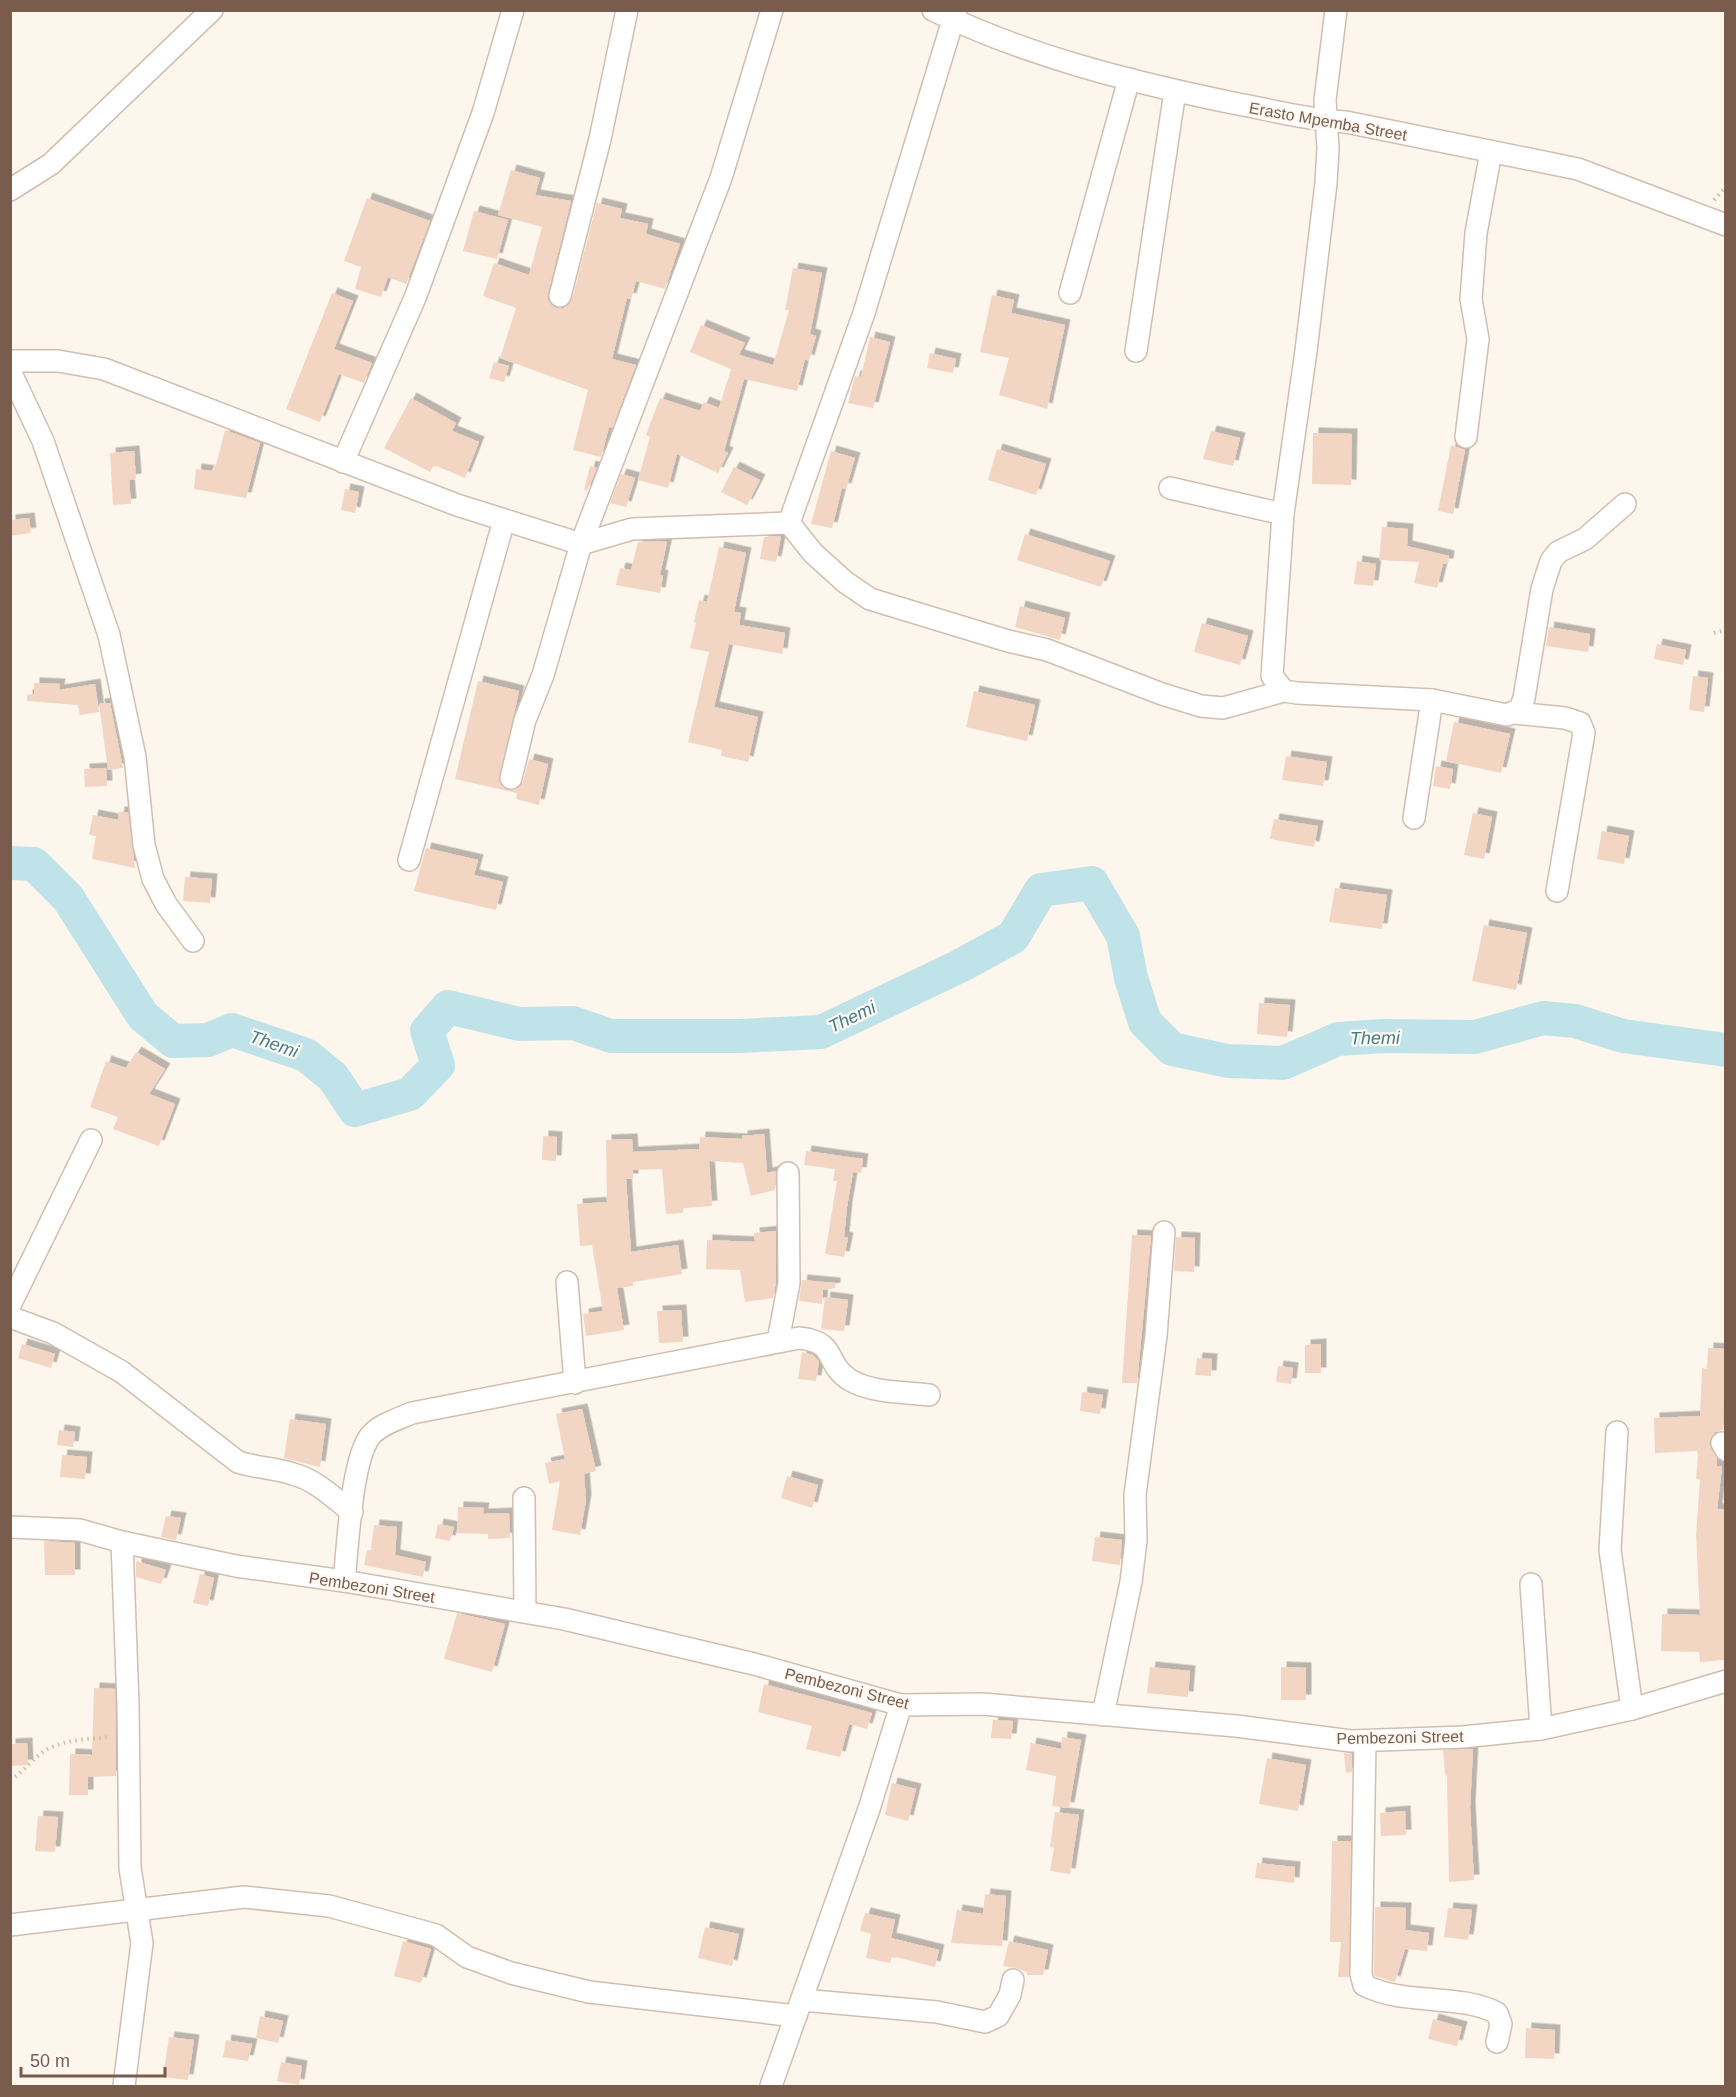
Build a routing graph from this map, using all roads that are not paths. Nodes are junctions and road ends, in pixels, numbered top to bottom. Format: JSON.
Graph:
{"nodes":[{"id":1,"x":212,"y":10,"type":"edge"},
{"id":2,"x":513,"y":10,"type":"edge"},
{"id":3,"x":627,"y":10,"type":"edge"},
{"id":4,"x":772,"y":10,"type":"edge"},
{"id":5,"x":933,"y":10,"type":"edge"},
{"id":6,"x":1336,"y":10,"type":"edge"},
{"id":7,"x":955,"y":15,"type":"edge"},
{"id":8,"x":1129,"y":79,"type":"junction"},
{"id":9,"x":1175,"y":91,"type":"junction"},
{"id":10,"x":1325,"y":121,"type":"junction"},
{"id":11,"x":1491,"y":152,"type":"junction"},
{"id":12,"x":10,"y":190,"type":"edge"},
{"id":13,"x":1725,"y":225,"type":"edge"},
{"id":14,"x":1070,"y":292,"type":"dead end"},
{"id":15,"x":560,"y":296,"type":"dead end"},
{"id":16,"x":1136,"y":351,"type":"dead end"},
{"id":17,"x":10,"y":361,"type":"edge"},
{"id":18,"x":10,"y":370,"type":"edge"},
{"id":19,"x":1466,"y":437,"type":"dead end"},
{"id":20,"x":343,"y":462,"type":"junction"},
{"id":21,"x":1170,"y":488,"type":"dead end"},
{"id":22,"x":1625,"y":504,"type":"dead end"},
{"id":23,"x":1283,"y":514,"type":"junction"},
{"id":24,"x":504,"y":520,"type":"junction"},
{"id":25,"x":789,"y":523,"type":"junction"},
{"id":26,"x":581,"y":544,"type":"junction"},
{"id":27,"x":1284,"y":691,"type":"junction"},
{"id":28,"x":1432,"y":700,"type":"junction"},
{"id":29,"x":1515,"y":713,"type":"junction"},
{"id":30,"x":511,"y":778,"type":"dead end"},
{"id":31,"x":1414,"y":818,"type":"dead end"},
{"id":32,"x":409,"y":860,"type":"dead end"},
{"id":33,"x":1557,"y":891,"type":"dead end"},
{"id":34,"x":193,"y":941,"type":"dead end"},
{"id":35,"x":91,"y":1140,"type":"dead end"},
{"id":36,"x":788,"y":1173,"type":"dead end"},
{"id":37,"x":1164,"y":1232,"type":"dead end"},
{"id":38,"x":567,"y":1282,"type":"dead end"},
{"id":39,"x":10,"y":1305,"type":"edge"},
{"id":40,"x":10,"y":1317,"type":"edge"},
{"id":41,"x":778,"y":1341,"type":"junction"},
{"id":42,"x":575,"y":1383,"type":"junction"},
{"id":43,"x":929,"y":1395,"type":"dead end"},
{"id":44,"x":1617,"y":1432,"type":"dead end"},
{"id":45,"x":524,"y":1498,"type":"dead end"},
{"id":46,"x":352,"y":1512,"type":"junction"},
{"id":47,"x":10,"y":1527,"type":"edge"},
{"id":48,"x":122,"y":1542,"type":"junction"},
{"id":49,"x":344,"y":1581,"type":"junction"},
{"id":50,"x":1531,"y":1584,"type":"dead end"},
{"id":51,"x":525,"y":1612,"type":"junction"},
{"id":52,"x":1725,"y":1681,"type":"edge"},
{"id":53,"x":901,"y":1705,"type":"junction"},
{"id":54,"x":1632,"y":1709,"type":"junction"},
{"id":55,"x":1103,"y":1715,"type":"junction"},
{"id":56,"x":1541,"y":1729,"type":"junction"},
{"id":57,"x":1365,"y":1741,"type":"junction"},
{"id":58,"x":135,"y":1909,"type":"junction"},
{"id":59,"x":10,"y":1925,"type":"edge"},
{"id":60,"x":1013,"y":1980,"type":"dead end"},
{"id":61,"x":799,"y":2008,"type":"junction"},
{"id":62,"x":1497,"y":2042,"type":"dead end"},
{"id":63,"x":124,"y":2086,"type":"edge"},
{"id":64,"x":771,"y":2086,"type":"edge"}],
"edges":[{"from":1,"to":12,"type":"street"},
{"from":2,"to":20,"type":"street"},
{"from":3,"to":15,"type":"street"},
{"from":4,"to":26,"type":"street"},
{"from":5,"to":7,"type":"street","name":"Erasto Mpemba Street"},
{"from":6,"to":10,"type":"street"},
{"from":7,"to":8,"type":"street","name":"Erasto Mpemba Street"},
{"from":7,"to":25,"type":"street"},
{"from":8,"to":9,"type":"street","name":"Erasto Mpemba Street"},
{"from":8,"to":14,"type":"street"},
{"from":9,"to":10,"type":"street","name":"Erasto Mpemba Street"},
{"from":9,"to":16,"type":"street"},
{"from":10,"to":11,"type":"street","name":"Erasto Mpemba Street"},
{"from":10,"to":23,"type":"street"},
{"from":11,"to":13,"type":"street","name":"Erasto Mpemba Street"},
{"from":11,"to":19,"type":"street"},
{"from":17,"to":20,"type":"street"},
{"from":18,"to":34,"type":"street"},
{"from":20,"to":24,"type":"street"},
{"from":21,"to":23,"type":"street"},
{"from":22,"to":29,"type":"street"},
{"from":23,"to":27,"type":"street"},
{"from":24,"to":26,"type":"street"},
{"from":24,"to":32,"type":"street"},
{"from":25,"to":26,"type":"street"},
{"from":25,"to":27,"type":"street"},
{"from":26,"to":30,"type":"street"},
{"from":27,"to":28,"type":"street"},
{"from":28,"to":29,"type":"street"},
{"from":28,"to":31,"type":"street"},
{"from":29,"to":33,"type":"street"},
{"from":35,"to":39,"type":"street"},
{"from":36,"to":41,"type":"street"},
{"from":37,"to":55,"type":"street"},
{"from":38,"to":42,"type":"street"},
{"from":40,"to":46,"type":"street"},
{"from":41,"to":42,"type":"street"},
{"from":41,"to":43,"type":"street"},
{"from":42,"to":46,"type":"street"},
{"from":44,"to":54,"type":"street"},
{"from":45,"to":51,"type":"street"},
{"from":46,"to":49,"type":"street"},
{"from":47,"to":48,"type":"street","name":"Pembezoni Street"},
{"from":48,"to":49,"type":"street","name":"Pembezoni Street"},
{"from":48,"to":58,"type":"street"},
{"from":49,"to":51,"type":"street","name":"Pembezoni Street"},
{"from":50,"to":56,"type":"street"},
{"from":51,"to":53,"type":"street","name":"Pembezoni Street"},
{"from":52,"to":54,"type":"street","name":"Pembezoni Street"},
{"from":53,"to":55,"type":"street","name":"Pembezoni Street"},
{"from":53,"to":61,"type":"street"},
{"from":54,"to":56,"type":"street","name":"Pembezoni Street"},
{"from":55,"to":57,"type":"street","name":"Pembezoni Street"},
{"from":56,"to":57,"type":"street","name":"Pembezoni Street"},
{"from":57,"to":62,"type":"street"},
{"from":58,"to":59,"type":"street"},
{"from":58,"to":61,"type":"street"},
{"from":58,"to":63,"type":"street"},
{"from":60,"to":61,"type":"street"},
{"from":61,"to":64,"type":"street"}]}
